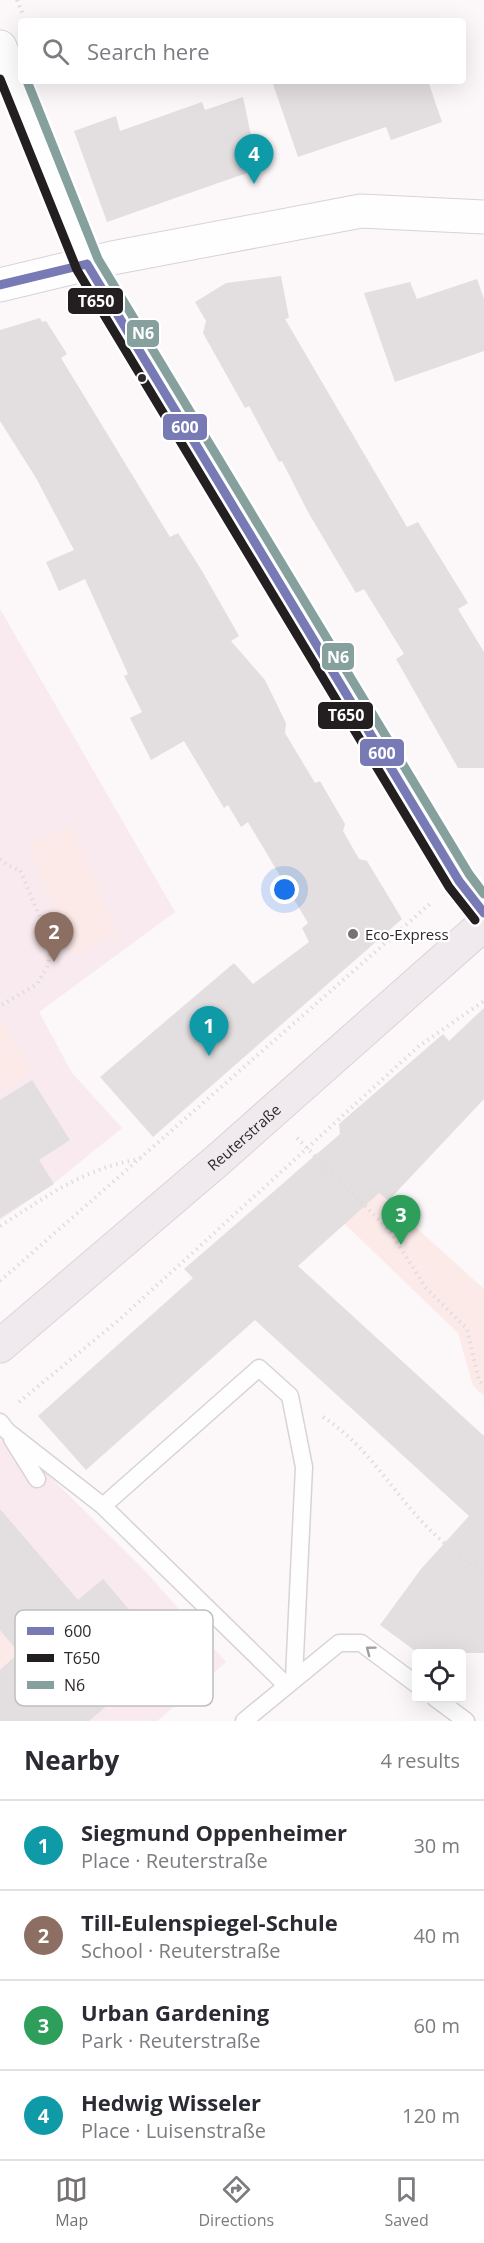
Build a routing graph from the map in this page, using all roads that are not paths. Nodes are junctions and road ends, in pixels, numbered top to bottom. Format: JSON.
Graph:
{"nodes":[{"id":1,"x":0,"y":47,"type":"edge"},
{"id":2,"x":484,"y":217,"type":"edge"},
{"id":3,"x":87,"y":264,"type":"junction"},
{"id":4,"x":0,"y":285,"type":"edge"},
{"id":5,"x":484,"y":913,"type":"edge"},
{"id":6,"x":484,"y":924,"type":"edge"},
{"id":7,"x":0,"y":1346,"type":"edge"},
{"id":8,"x":4,"y":1426,"type":"edge"},
{"id":9,"x":37,"y":1479,"type":"dead end"},
{"id":10,"x":104,"y":1506,"type":"junction"},
{"id":11,"x":412,"y":1680,"type":"edge"},
{"id":12,"x":290,"y":1681,"type":"junction"},
{"id":13,"x":442,"y":1703,"type":"edge"},
{"id":14,"x":244,"y":1721,"type":"edge"},
{"id":15,"x":466,"y":1721,"type":"edge"}],
"edges":[{"from":1,"to":3,"type":"street"},
{"from":2,"to":3,"type":"street"},
{"from":3,"to":4,"type":"street"},
{"from":3,"to":5,"type":"street"},
{"from":6,"to":7,"type":"main road","name":"Reuterstraße"},
{"from":8,"to":9,"type":"lane"},
{"from":8,"to":10,"type":"lane"},
{"from":10,"to":12,"type":"lane"},
{"from":10,"to":12,"type":"lane"},
{"from":11,"to":12,"type":"lane","one_way":true},
{"from":12,"to":14,"type":"lane"},
{"from":13,"to":15,"type":"lane"}]}
